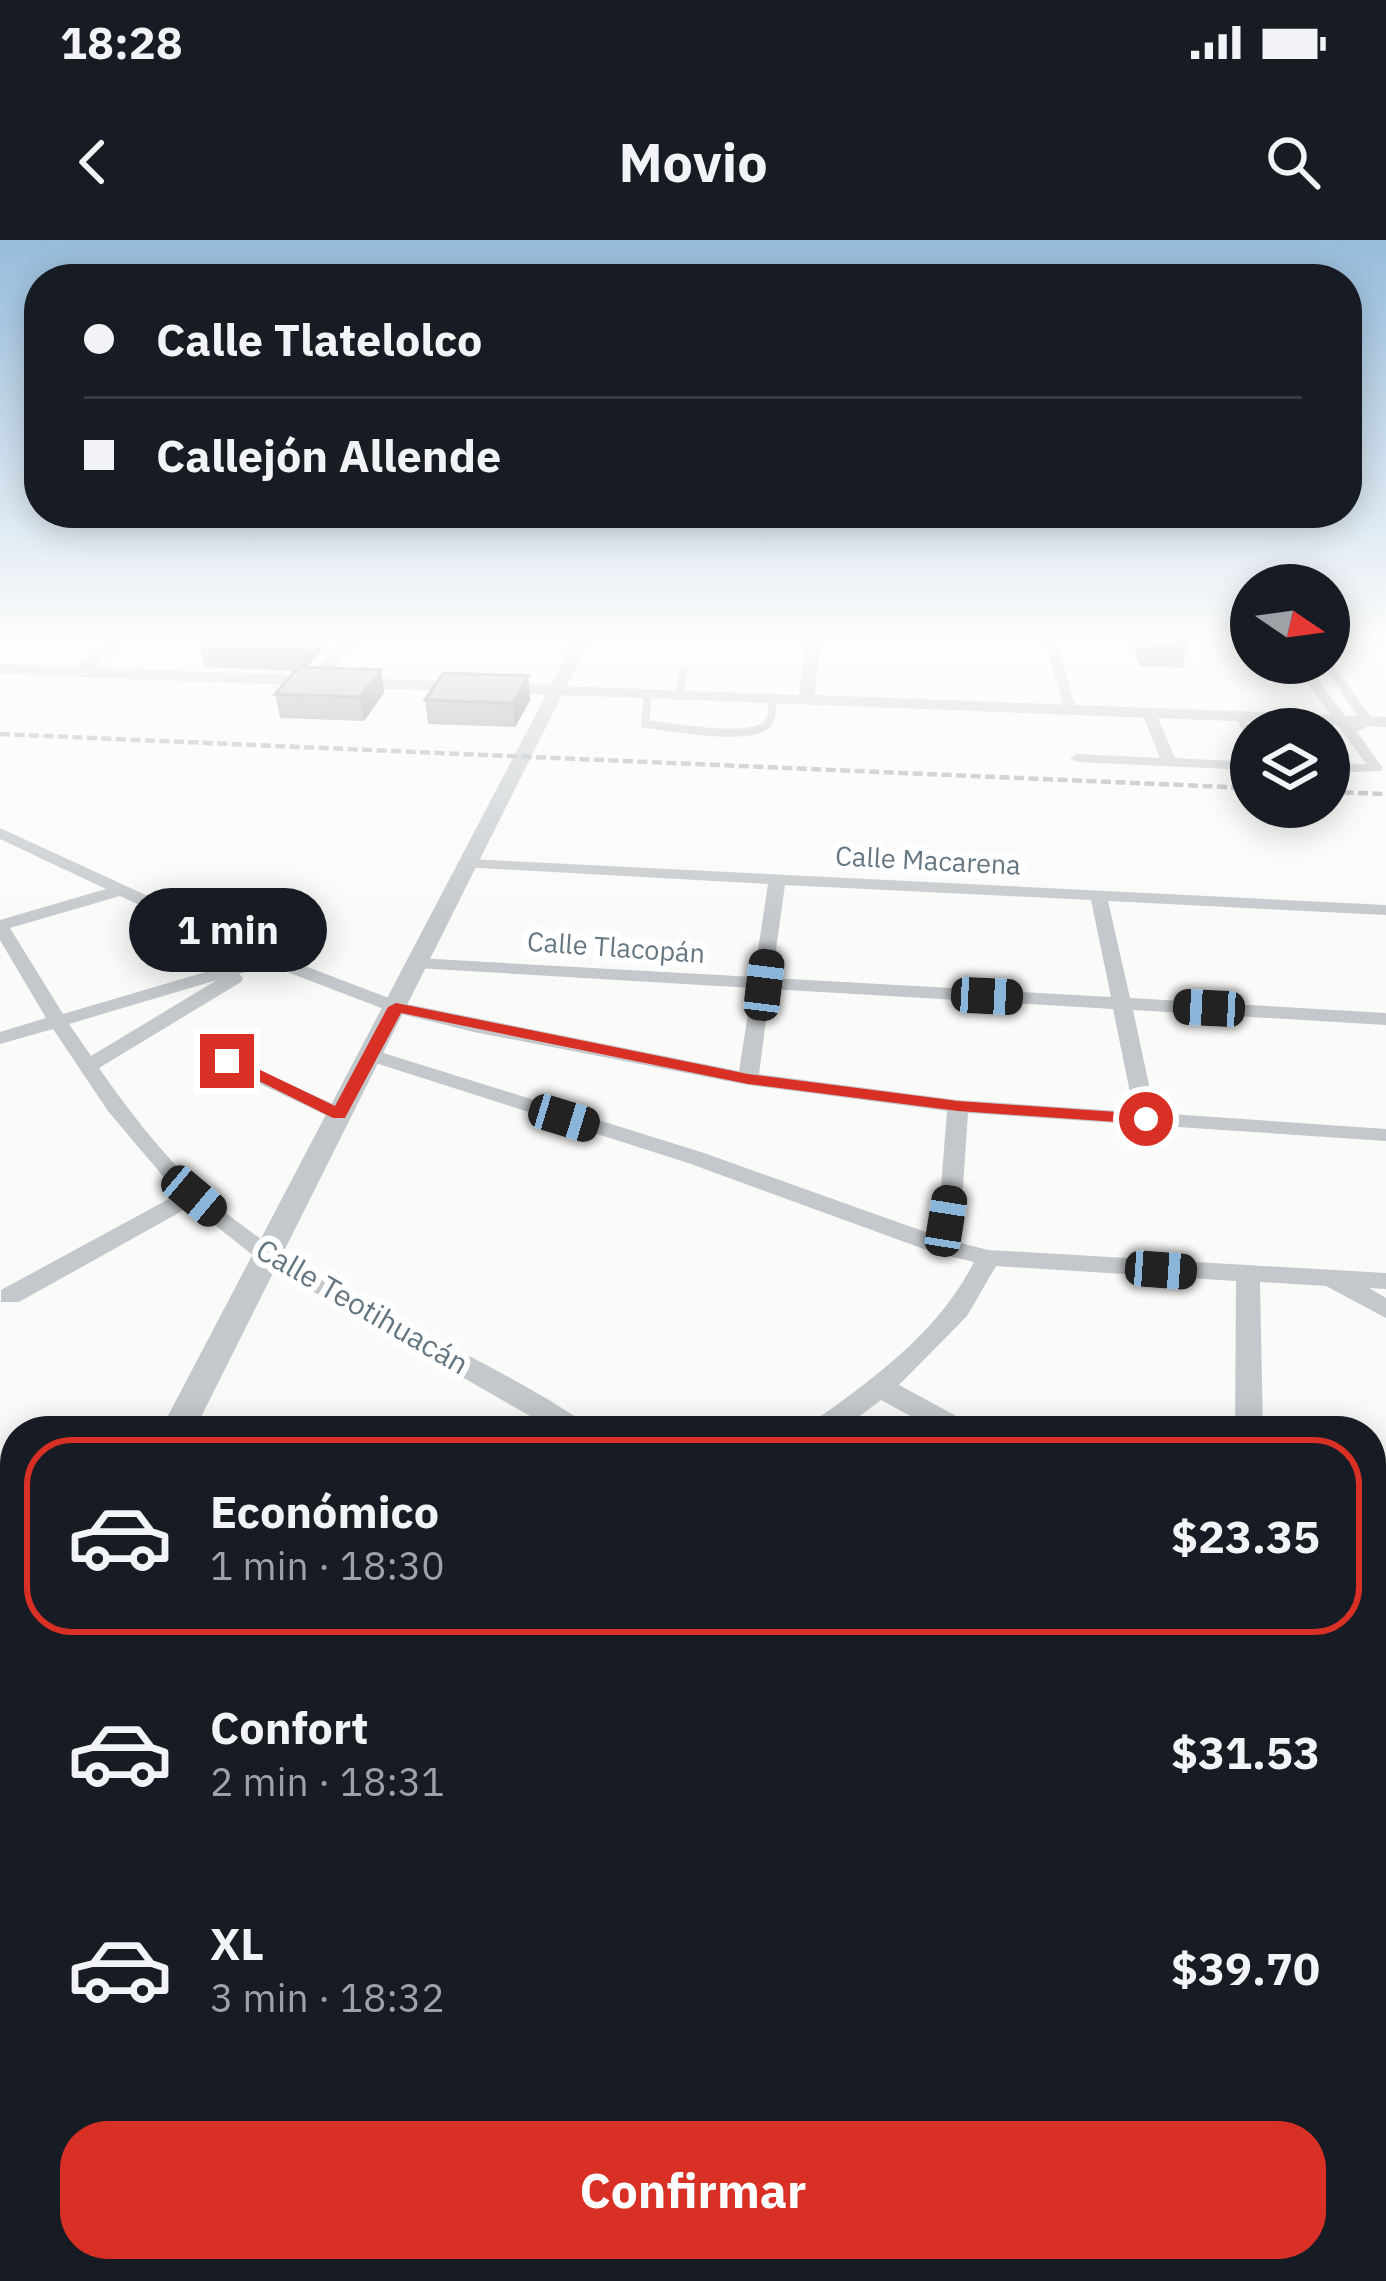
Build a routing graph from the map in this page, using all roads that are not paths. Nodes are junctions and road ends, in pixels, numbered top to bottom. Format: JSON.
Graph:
{"nodes":[{"id":1,"x":534,"y":735,"type":"edge"},
{"id":2,"x":1158,"y":735,"type":"edge"},
{"id":3,"x":1365,"y":735,"type":"edge"},
{"id":4,"x":1077,"y":758,"type":"dead end"},
{"id":5,"x":1169,"y":762,"type":"junction"},
{"id":6,"x":1230,"y":765,"type":"edge"},
{"id":7,"x":1350,"y":769,"type":"edge"},
{"id":8,"x":0,"y":833,"type":"edge"},
{"id":9,"x":467,"y":864,"type":"junction"},
{"id":10,"x":777,"y":879,"type":"junction"},
{"id":11,"x":121,"y":890,"type":"junction"},
{"id":12,"x":1100,"y":897,"type":"junction"},
{"id":13,"x":1386,"y":910,"type":"edge"},
{"id":14,"x":0,"y":926,"type":"edge"},
{"id":15,"x":270,"y":959,"type":"junction"},
{"id":16,"x":417,"y":963,"type":"junction"},
{"id":17,"x":242,"y":967,"type":"junction"},
{"id":18,"x":764,"y":985,"type":"junction"},
{"id":19,"x":1120,"y":1003,"type":"junction"},
{"id":20,"x":396,"y":1007,"type":"junction"},
{"id":21,"x":1386,"y":1019,"type":"edge"},
{"id":22,"x":57,"y":1021,"type":"junction"},
{"id":23,"x":0,"y":1037,"type":"edge"},
{"id":24,"x":370,"y":1055,"type":"junction"},
{"id":25,"x":227,"y":1061,"type":"dead end"},
{"id":26,"x":87,"y":1067,"type":"junction"},
{"id":27,"x":748,"y":1079,"type":"junction"},
{"id":28,"x":958,"y":1106,"type":"junction"},
{"id":29,"x":339,"y":1114,"type":"junction"},
{"id":30,"x":1146,"y":1119,"type":"junction"},
{"id":31,"x":1386,"y":1135,"type":"edge"},
{"id":32,"x":194,"y":1196,"type":"junction"},
{"id":33,"x":940,"y":1246,"type":"junction"},
{"id":34,"x":267,"y":1254,"type":"junction"},
{"id":35,"x":988,"y":1258,"type":"junction"},
{"id":36,"x":1248,"y":1276,"type":"junction"},
{"id":37,"x":1331,"y":1278,"type":"junction"},
{"id":38,"x":1386,"y":1281,"type":"edge"},
{"id":39,"x":10,"y":1296,"type":"dead end"},
{"id":40,"x":1386,"y":1309,"type":"edge"},
{"id":41,"x":880,"y":1387,"type":"junction"},
{"id":42,"x":185,"y":1416,"type":"edge"},
{"id":43,"x":551,"y":1416,"type":"edge"},
{"id":44,"x":840,"y":1416,"type":"edge"},
{"id":45,"x":933,"y":1416,"type":"edge"},
{"id":46,"x":1249,"y":1416,"type":"edge"}],
"edges":[{"from":1,"to":9,"type":"street"},
{"from":2,"to":5,"type":"street"},
{"from":3,"to":7,"type":"street"},
{"from":4,"to":5,"type":"street"},
{"from":5,"to":6,"type":"street"},
{"from":8,"to":11,"type":"street"},
{"from":9,"to":10,"type":"street","name":"Calle Macarena"},
{"from":9,"to":16,"type":"street"},
{"from":10,"to":12,"type":"street","name":"Calle Macarena"},
{"from":10,"to":18,"type":"street"},
{"from":11,"to":14,"type":"street"},
{"from":11,"to":15,"type":"street"},
{"from":12,"to":13,"type":"street","name":"Calle Macarena"},
{"from":12,"to":19,"type":"street"},
{"from":14,"to":22,"type":"street","name":"Calle Teotihuacán"},
{"from":15,"to":17,"type":"street"},
{"from":15,"to":20,"type":"street"},
{"from":16,"to":18,"type":"street","name":"Calle Tlacopán"},
{"from":16,"to":20,"type":"street"},
{"from":17,"to":22,"type":"street"},
{"from":17,"to":26,"type":"street"},
{"from":18,"to":19,"type":"street","name":"Calle Tlacopán"},
{"from":18,"to":27,"type":"street"},
{"from":19,"to":21,"type":"street","name":"Calle Tlacopán"},
{"from":19,"to":30,"type":"street"},
{"from":20,"to":24,"type":"street"},
{"from":20,"to":27,"type":"street"},
{"from":22,"to":23,"type":"street"},
{"from":22,"to":26,"type":"street","name":"Calle Teotihuacán"},
{"from":24,"to":29,"type":"street"},
{"from":24,"to":33,"type":"street"},
{"from":25,"to":29,"type":"street"},
{"from":26,"to":32,"type":"street","name":"Calle Teotihuacán"},
{"from":27,"to":28,"type":"street"},
{"from":28,"to":30,"type":"street"},
{"from":28,"to":33,"type":"street"},
{"from":29,"to":34,"type":"street"},
{"from":30,"to":31,"type":"street"},
{"from":32,"to":34,"type":"street","name":"Calle Teotihuacán"},
{"from":32,"to":39,"type":"street"},
{"from":33,"to":35,"type":"street"},
{"from":34,"to":42,"type":"street"},
{"from":34,"to":43,"type":"street","name":"Calle Teotihuacán"},
{"from":35,"to":36,"type":"street"},
{"from":35,"to":41,"type":"street"},
{"from":36,"to":37,"type":"street"},
{"from":36,"to":46,"type":"street"},
{"from":37,"to":38,"type":"street"},
{"from":37,"to":40,"type":"street"},
{"from":41,"to":44,"type":"street"},
{"from":41,"to":45,"type":"street"}]}
